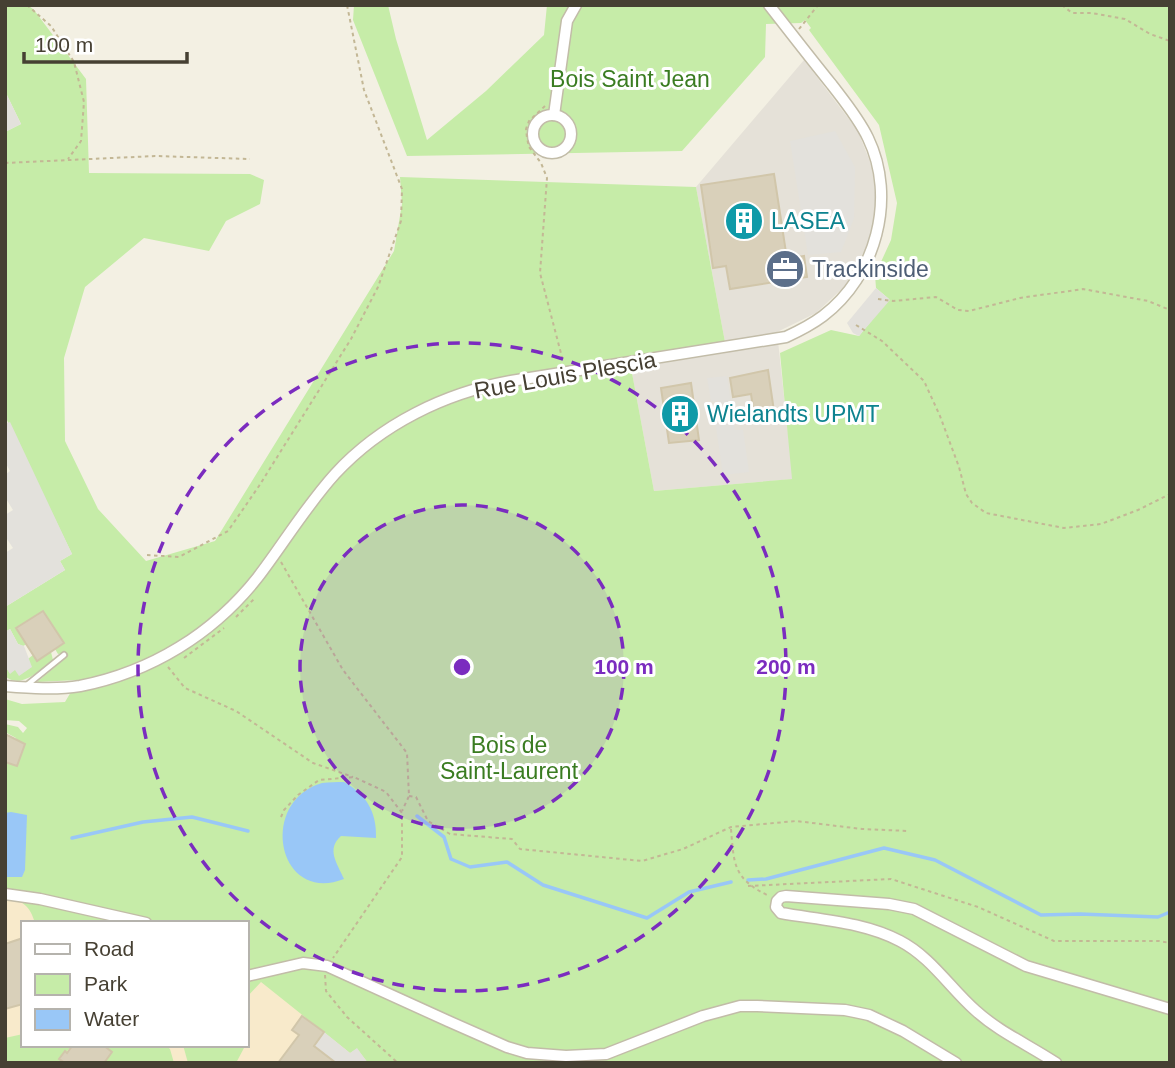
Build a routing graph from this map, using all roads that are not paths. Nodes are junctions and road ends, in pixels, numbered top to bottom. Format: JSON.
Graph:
{"nodes":[{"id":1,"x":576,"y":5,"type":"edge"},
{"id":2,"x":769,"y":5,"type":"edge"},
{"id":3,"x":554,"y":115,"type":"junction"},
{"id":4,"x":54,"y":652,"type":"dead end"},
{"id":5,"x":5,"y":687,"type":"edge"},
{"id":6,"x":24,"y":688,"type":"junction"},
{"id":7,"x":5,"y":894,"type":"edge"},
{"id":8,"x":137,"y":921,"type":"edge"},
{"id":9,"x":248,"y":976,"type":"edge"},
{"id":10,"x":1170,"y":1009,"type":"edge"},
{"id":11,"x":956,"y":1063,"type":"edge"},
{"id":12,"x":1056,"y":1063,"type":"edge"}],
"edges":[{"from":1,"to":3,"type":"street"},
{"from":2,"to":6,"type":"street","name":"Rue Louis Plescia"},
{"from":3,"to":3,"type":"street"},
{"from":4,"to":6,"type":"lane"},
{"from":5,"to":6,"type":"street","name":"Rue Louis Plescia"},
{"from":7,"to":8,"type":"street"},
{"from":9,"to":11,"type":"street"},
{"from":10,"to":12,"type":"street"}]}
